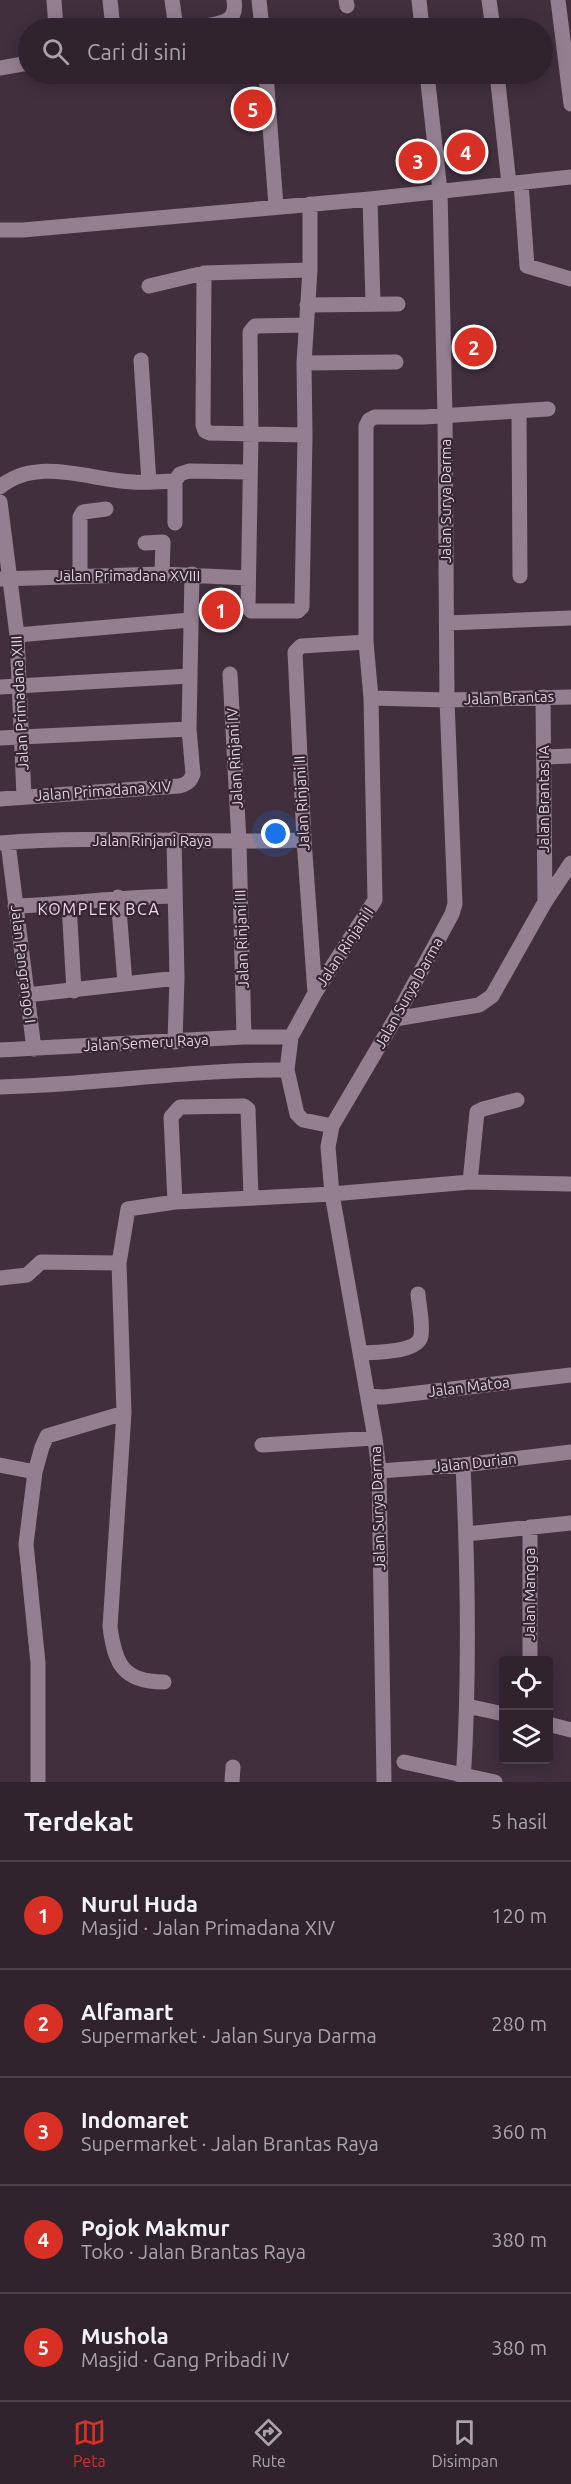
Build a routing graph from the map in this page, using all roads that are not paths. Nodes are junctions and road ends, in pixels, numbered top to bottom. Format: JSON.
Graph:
{"nodes":[{"id":1,"x":54,"y":0,"type":"edge"},
{"id":2,"x":110,"y":0,"type":"edge"},
{"id":3,"x":172,"y":0,"type":"edge"},
{"id":4,"x":234,"y":0,"type":"edge"},
{"id":5,"x":259,"y":0,"type":"edge"},
{"id":6,"x":419,"y":0,"type":"edge"},
{"id":7,"x":489,"y":0,"type":"edge"},
{"id":8,"x":558,"y":0,"type":"edge"},
{"id":9,"x":55,"y":18,"type":"edge"},
{"id":10,"x":112,"y":18,"type":"edge"},
{"id":11,"x":175,"y":18,"type":"edge"},
{"id":12,"x":231,"y":18,"type":"edge"},
{"id":13,"x":261,"y":18,"type":"edge"},
{"id":14,"x":421,"y":18,"type":"edge"},
{"id":15,"x":492,"y":18,"type":"edge"},
{"id":16,"x":18,"y":65,"type":"edge"},
{"id":17,"x":0,"y":68,"type":"edge"},
{"id":18,"x":267,"y":84,"type":"edge"},
{"id":19,"x":428,"y":84,"type":"edge"},
{"id":20,"x":499,"y":84,"type":"edge"},
{"id":21,"x":571,"y":104,"type":"edge"},
{"id":22,"x":571,"y":177,"type":"edge"},
{"id":23,"x":515,"y":183,"type":"junction"},
{"id":24,"x":440,"y":191,"type":"junction"},
{"id":25,"x":369,"y":199,"type":"junction"},
{"id":26,"x":310,"y":204,"type":"junction"},
{"id":27,"x":276,"y":206,"type":"junction"},
{"id":28,"x":0,"y":230,"type":"edge"},
{"id":29,"x":310,"y":270,"type":"junction"},
{"id":30,"x":204,"y":273,"type":"junction"},
{"id":31,"x":571,"y":279,"type":"edge"},
{"id":32,"x":149,"y":286,"type":"dead end"},
{"id":33,"x":373,"y":303,"type":"junction"},
{"id":34,"x":398,"y":304,"type":"dead end"},
{"id":35,"x":307,"y":305,"type":"junction"},
{"id":36,"x":305,"y":325,"type":"junction"},
{"id":37,"x":141,"y":360,"type":"dead end"},
{"id":38,"x":396,"y":362,"type":"dead end"},
{"id":39,"x":304,"y":363,"type":"junction"},
{"id":40,"x":548,"y":409,"type":"dead end"},
{"id":41,"x":519,"y":411,"type":"junction"},
{"id":42,"x":446,"y":416,"type":"junction"},
{"id":43,"x":251,"y":435,"type":"junction"},
{"id":44,"x":305,"y":435,"type":"junction"},
{"id":45,"x":250,"y":472,"type":"junction"},
{"id":46,"x":175,"y":481,"type":"junction"},
{"id":47,"x":149,"y":482,"type":"junction"},
{"id":48,"x":0,"y":487,"type":"edge"},
{"id":49,"x":0,"y":502,"type":"edge"},
{"id":50,"x":106,"y":509,"type":"dead end"},
{"id":51,"x":175,"y":523,"type":"dead end"},
{"id":52,"x":145,"y":543,"type":"dead end"},
{"id":53,"x":162,"y":574,"type":"junction"},
{"id":54,"x":192,"y":574,"type":"junction"},
{"id":55,"x":80,"y":576,"type":"junction"},
{"id":56,"x":520,"y":576,"type":"dead end"},
{"id":57,"x":4,"y":578,"type":"edge"},
{"id":58,"x":249,"y":578,"type":"junction"},
{"id":59,"x":571,"y":618,"type":"edge"},
{"id":60,"x":190,"y":620,"type":"junction"},
{"id":61,"x":447,"y":623,"type":"junction"},
{"id":62,"x":17,"y":635,"type":"junction"},
{"id":63,"x":366,"y":642,"type":"junction"},
{"id":64,"x":230,"y":674,"type":"dead end"},
{"id":65,"x":190,"y":676,"type":"junction"},
{"id":66,"x":19,"y":685,"type":"junction"},
{"id":67,"x":0,"y":687,"type":"edge"},
{"id":68,"x":543,"y":697,"type":"junction"},
{"id":69,"x":571,"y":697,"type":"edge"},
{"id":70,"x":371,"y":698,"type":"junction"},
{"id":71,"x":447,"y":700,"type":"junction"},
{"id":72,"x":189,"y":729,"type":"junction"},
{"id":73,"x":23,"y":737,"type":"junction"},
{"id":74,"x":0,"y":738,"type":"edge"},
{"id":75,"x":571,"y":756,"type":"edge"},
{"id":76,"x":544,"y":758,"type":"junction"},
{"id":77,"x":24,"y":797,"type":"junction"},
{"id":78,"x":0,"y":799,"type":"edge"},
{"id":79,"x":174,"y":839,"type":"junction"},
{"id":80,"x":304,"y":840,"type":"junction"},
{"id":81,"x":239,"y":842,"type":"junction"},
{"id":82,"x":4,"y":843,"type":"edge"},
{"id":83,"x":571,"y":863,"type":"edge"},
{"id":84,"x":175,"y":896,"type":"junction"},
{"id":85,"x":118,"y":897,"type":"junction"},
{"id":86,"x":545,"y":902,"type":"junction"},
{"id":87,"x":69,"y":904,"type":"junction"},
{"id":88,"x":15,"y":906,"type":"junction"},
{"id":89,"x":177,"y":978,"type":"junction"},
{"id":90,"x":125,"y":983,"type":"junction"},
{"id":91,"x":74,"y":991,"type":"junction"},
{"id":92,"x":315,"y":993,"type":"junction"},
{"id":93,"x":27,"y":995,"type":"junction"},
{"id":94,"x":395,"y":1019,"type":"junction"},
{"id":95,"x":244,"y":1036,"type":"junction"},
{"id":96,"x":291,"y":1037,"type":"junction"},
{"id":97,"x":175,"y":1042,"type":"junction"},
{"id":98,"x":34,"y":1049,"type":"junction"},
{"id":99,"x":0,"y":1050,"type":"edge"},
{"id":100,"x":287,"y":1070,"type":"junction"},
{"id":101,"x":0,"y":1087,"type":"edge"},
{"id":102,"x":517,"y":1100,"type":"dead end"},
{"id":103,"x":333,"y":1126,"type":"junction"},
{"id":104,"x":470,"y":1182,"type":"junction"},
{"id":105,"x":571,"y":1184,"type":"edge"},
{"id":106,"x":332,"y":1194,"type":"junction"},
{"id":107,"x":251,"y":1197,"type":"junction"},
{"id":108,"x":175,"y":1202,"type":"junction"},
{"id":109,"x":119,"y":1263,"type":"junction"},
{"id":110,"x":0,"y":1278,"type":"edge"},
{"id":111,"x":418,"y":1294,"type":"dead end"},
{"id":112,"x":360,"y":1353,"type":"junction"},
{"id":113,"x":571,"y":1375,"type":"edge"},
{"id":114,"x":368,"y":1396,"type":"junction"},
{"id":115,"x":124,"y":1413,"type":"junction"},
{"id":116,"x":375,"y":1438,"type":"junction"},
{"id":117,"x":262,"y":1445,"type":"dead end"},
{"id":118,"x":571,"y":1452,"type":"edge"},
{"id":119,"x":0,"y":1465,"type":"edge"},
{"id":120,"x":463,"y":1465,"type":"junction"},
{"id":121,"x":379,"y":1471,"type":"junction"},
{"id":122,"x":35,"y":1472,"type":"junction"},
{"id":123,"x":571,"y":1523,"type":"edge"},
{"id":124,"x":530,"y":1527,"type":"junction"},
{"id":125,"x":466,"y":1534,"type":"junction"},
{"id":126,"x":530,"y":1656,"type":"edge"},
{"id":127,"x":164,"y":1682,"type":"dead end"},
{"id":128,"x":467,"y":1706,"type":"junction"},
{"id":129,"x":499,"y":1713,"type":"edge"},
{"id":130,"x":553,"y":1725,"type":"edge"},
{"id":131,"x":571,"y":1730,"type":"edge"},
{"id":132,"x":404,"y":1762,"type":"dead end"},
{"id":133,"x":464,"y":1779,"type":"edge"},
{"id":134,"x":38,"y":1782,"type":"edge"},
{"id":135,"x":384,"y":1782,"type":"edge"},
{"id":136,"x":495,"y":1782,"type":"edge"}],
"edges":[{"from":1,"to":9,"type":"street"},
{"from":2,"to":10,"type":"street"},
{"from":3,"to":11,"type":"street"},
{"from":4,"to":12,"type":"street"},
{"from":5,"to":13,"type":"street"},
{"from":6,"to":14,"type":"street"},
{"from":7,"to":15,"type":"street"},
{"from":8,"to":21,"type":"street"},
{"from":16,"to":17,"type":"street"},
{"from":18,"to":27,"type":"street"},
{"from":19,"to":24,"type":"street","name":"Jalan Surya Darma"},
{"from":20,"to":23,"type":"street"},
{"from":22,"to":23,"type":"street"},
{"from":23,"to":24,"type":"street"},
{"from":23,"to":31,"type":"street"},
{"from":24,"to":25,"type":"street"},
{"from":24,"to":42,"type":"street","name":"Jalan Surya Darma"},
{"from":25,"to":26,"type":"street"},
{"from":25,"to":33,"type":"street"},
{"from":26,"to":27,"type":"street"},
{"from":26,"to":29,"type":"street"},
{"from":27,"to":28,"type":"street"},
{"from":29,"to":30,"type":"street"},
{"from":29,"to":35,"type":"street"},
{"from":30,"to":32,"type":"street"},
{"from":30,"to":43,"type":"street"},
{"from":33,"to":34,"type":"street"},
{"from":33,"to":35,"type":"street"},
{"from":35,"to":36,"type":"street"},
{"from":36,"to":39,"type":"street"},
{"from":36,"to":43,"type":"street"},
{"from":37,"to":47,"type":"street"},
{"from":38,"to":39,"type":"street"},
{"from":39,"to":44,"type":"street"},
{"from":40,"to":41,"type":"street","name":"Jalan Rinjani I"},
{"from":41,"to":42,"type":"street","name":"Jalan Rinjani I"},
{"from":41,"to":56,"type":"street"},
{"from":42,"to":61,"type":"street","name":"Jalan Surya Darma"},
{"from":42,"to":63,"type":"street","name":"Jalan Rinjani I"},
{"from":43,"to":44,"type":"street"},
{"from":43,"to":45,"type":"street"},
{"from":44,"to":58,"type":"street"},
{"from":45,"to":46,"type":"street"},
{"from":45,"to":58,"type":"street"},
{"from":46,"to":47,"type":"street"},
{"from":46,"to":51,"type":"street"},
{"from":47,"to":48,"type":"street"},
{"from":49,"to":57,"type":"street","name":"Jalan Primadana XIII"},
{"from":50,"to":55,"type":"street"},
{"from":52,"to":53,"type":"street"},
{"from":53,"to":54,"type":"street","name":"Jalan Primadana XVIII"},
{"from":53,"to":55,"type":"street","name":"Jalan Primadana XVIII"},
{"from":54,"to":58,"type":"street","name":"Jalan Primadana XVIII"},
{"from":54,"to":60,"type":"street","name":"Jalan Primadana XIV"},
{"from":55,"to":57,"type":"street","name":"Jalan Primadana XVIII"},
{"from":57,"to":62,"type":"street","name":"Jalan Primadana XIII"},
{"from":59,"to":61,"type":"street"},
{"from":60,"to":62,"type":"street"},
{"from":60,"to":65,"type":"street","name":"Jalan Primadana XIV"},
{"from":61,"to":71,"type":"street","name":"Jalan Surya Darma"},
{"from":62,"to":66,"type":"street","name":"Jalan Primadana XIII"},
{"from":63,"to":70,"type":"street","name":"Jalan Rinjani I"},
{"from":63,"to":80,"type":"street","name":"Jalan Rinjani II"},
{"from":64,"to":81,"type":"street","name":"Jalan Rinjani IV"},
{"from":65,"to":66,"type":"street"},
{"from":65,"to":72,"type":"street","name":"Jalan Primadana XIV"},
{"from":66,"to":67,"type":"street"},
{"from":66,"to":73,"type":"street","name":"Jalan Primadana XIII"},
{"from":68,"to":69,"type":"street","name":"Jalan Brantas"},
{"from":68,"to":71,"type":"street","name":"Jalan Brantas"},
{"from":68,"to":76,"type":"street","name":"Jalan Brantas IA"},
{"from":70,"to":71,"type":"street"},
{"from":70,"to":92,"type":"street","name":"Jalan Rinjani I"},
{"from":71,"to":94,"type":"street","name":"Jalan Surya Darma"},
{"from":72,"to":73,"type":"street"},
{"from":72,"to":77,"type":"street","name":"Jalan Primadana XIV"},
{"from":73,"to":74,"type":"street"},
{"from":73,"to":77,"type":"street","name":"Jalan Primadana XIII"},
{"from":75,"to":76,"type":"street"},
{"from":76,"to":86,"type":"street","name":"Jalan Brantas IA"},
{"from":77,"to":78,"type":"street","name":"Jalan Primadana XIV"},
{"from":79,"to":81,"type":"street","name":"Jalan Rinjani Raya"},
{"from":79,"to":82,"type":"street","name":"Jalan Rinjani Raya"},
{"from":79,"to":84,"type":"street"},
{"from":80,"to":81,"type":"street","name":"Jalan Rinjani Raya"},
{"from":80,"to":92,"type":"street","name":"Jalan Rinjani II"},
{"from":81,"to":95,"type":"street","name":"Jalan Rinjani III"},
{"from":82,"to":88,"type":"street","name":"Jalan Pangrango I"},
{"from":83,"to":86,"type":"street"},
{"from":84,"to":85,"type":"street"},
{"from":84,"to":89,"type":"street"},
{"from":85,"to":87,"type":"street"},
{"from":85,"to":90,"type":"street"},
{"from":86,"to":94,"type":"street"},
{"from":87,"to":88,"type":"street"},
{"from":87,"to":91,"type":"street"},
{"from":88,"to":93,"type":"street","name":"Jalan Pangrango I"},
{"from":89,"to":90,"type":"street"},
{"from":89,"to":97,"type":"street"},
{"from":90,"to":91,"type":"street"},
{"from":91,"to":93,"type":"street"},
{"from":92,"to":96,"type":"street","name":"Jalan Rinjani I"},
{"from":93,"to":98,"type":"street","name":"Jalan Pangrango I"},
{"from":94,"to":103,"type":"street","name":"Jalan Surya Darma"},
{"from":95,"to":96,"type":"street","name":"Jalan Semeru Raya"},
{"from":95,"to":97,"type":"street","name":"Jalan Semeru Raya"},
{"from":96,"to":100,"type":"street","name":"Jalan Rinjani I"},
{"from":97,"to":98,"type":"street","name":"Jalan Semeru Raya"},
{"from":98,"to":99,"type":"street","name":"Jalan Semeru Raya"},
{"from":100,"to":101,"type":"street"},
{"from":100,"to":103,"type":"street","name":"Jalan Rinjani I"},
{"from":102,"to":104,"type":"street"},
{"from":103,"to":106,"type":"street","name":"Jalan Surya Darma"},
{"from":104,"to":105,"type":"street"},
{"from":104,"to":106,"type":"street"},
{"from":106,"to":107,"type":"street"},
{"from":106,"to":112,"type":"street","name":"Jalan Surya Darma"},
{"from":107,"to":108,"type":"street"},
{"from":107,"to":108,"type":"street"},
{"from":108,"to":109,"type":"street"},
{"from":109,"to":110,"type":"street"},
{"from":109,"to":115,"type":"street"},
{"from":111,"to":112,"type":"street"},
{"from":112,"to":114,"type":"street","name":"Jalan Surya Darma"},
{"from":113,"to":114,"type":"street","name":"Jalan Matoa"},
{"from":114,"to":116,"type":"street","name":"Jalan Surya Darma"},
{"from":115,"to":122,"type":"street"},
{"from":115,"to":127,"type":"street"},
{"from":116,"to":117,"type":"street"},
{"from":116,"to":121,"type":"street","name":"Jalan Surya Darma"},
{"from":118,"to":120,"type":"street","name":"Jalan Durian"},
{"from":119,"to":122,"type":"street"},
{"from":120,"to":121,"type":"street","name":"Jalan Durian"},
{"from":120,"to":125,"type":"street"},
{"from":121,"to":135,"type":"street","name":"Jalan Surya Darma"},
{"from":122,"to":134,"type":"street"},
{"from":123,"to":124,"type":"street"},
{"from":124,"to":125,"type":"street"},
{"from":124,"to":126,"type":"street","name":"Jalan Mangga"},
{"from":125,"to":128,"type":"street"},
{"from":128,"to":129,"type":"street"},
{"from":128,"to":133,"type":"street"},
{"from":130,"to":131,"type":"street"},
{"from":132,"to":133,"type":"street"},
{"from":133,"to":136,"type":"street"}]}
